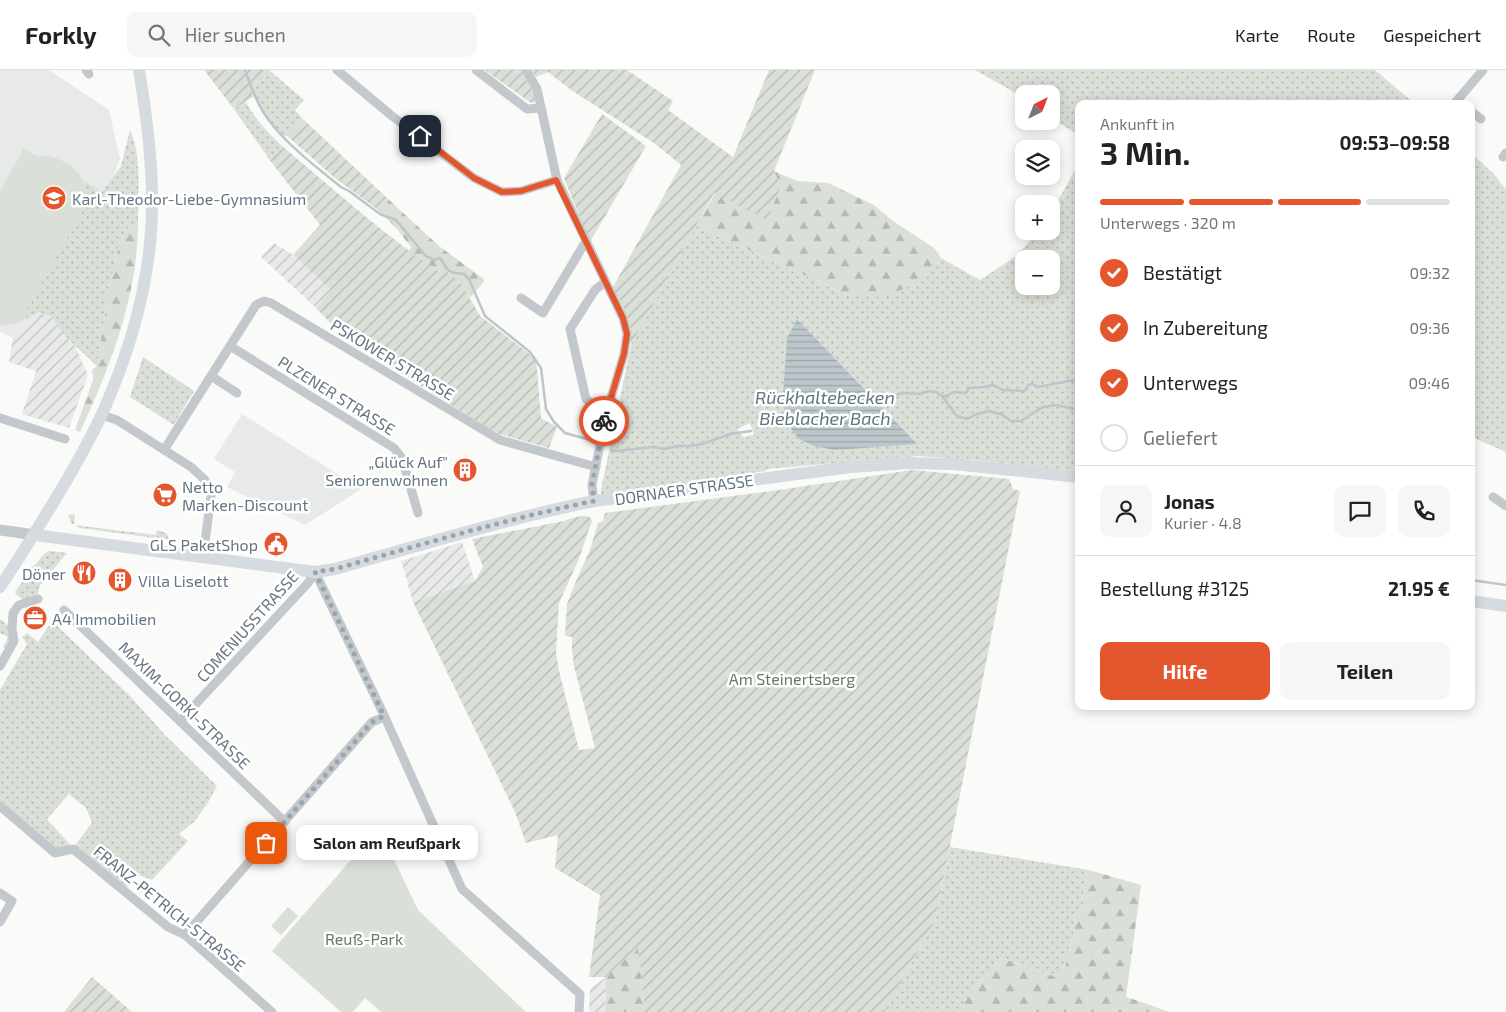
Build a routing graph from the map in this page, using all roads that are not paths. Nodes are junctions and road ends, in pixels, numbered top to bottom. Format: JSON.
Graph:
{"nodes":[{"id":1,"x":139,"y":70,"type":"edge"},
{"id":2,"x":337,"y":70,"type":"edge"},
{"id":3,"x":476,"y":70,"type":"edge"},
{"id":4,"x":526,"y":70,"type":"edge"},
{"id":5,"x":1484,"y":70,"type":"edge"},
{"id":6,"x":1460,"y":100,"type":"edge"},
{"id":7,"x":542,"y":108,"type":"junction"},
{"id":8,"x":1475,"y":114,"type":"edge"},
{"id":9,"x":1481,"y":119,"type":"dead end"},
{"id":10,"x":556,"y":180,"type":"junction"},
{"id":11,"x":586,"y":241,"type":"junction"},
{"id":12,"x":605,"y":282,"type":"junction"},
{"id":13,"x":521,"y":298,"type":"dead end"},
{"id":14,"x":230,"y":346,"type":"junction"},
{"id":15,"x":211,"y":376,"type":"junction"},
{"id":16,"x":237,"y":393,"type":"dead end"},
{"id":17,"x":606,"y":414,"type":"junction"},
{"id":18,"x":107,"y":417,"type":"junction"},
{"id":19,"x":0,"y":418,"type":"edge"},
{"id":20,"x":65,"y":439,"type":"dead end"},
{"id":21,"x":164,"y":450,"type":"junction"},
{"id":22,"x":596,"y":467,"type":"junction"},
{"id":23,"x":1075,"y":477,"type":"edge"},
{"id":24,"x":1493,"y":497,"type":"dead end"},
{"id":25,"x":594,"y":501,"type":"junction"},
{"id":26,"x":1506,"y":506,"type":"edge"},
{"id":27,"x":418,"y":514,"type":"dead end"},
{"id":28,"x":0,"y":530,"type":"edge"},
{"id":29,"x":35,"y":535,"type":"junction"},
{"id":30,"x":203,"y":557,"type":"junction"},
{"id":31,"x":315,"y":572,"type":"junction"},
{"id":32,"x":0,"y":587,"type":"edge"},
{"id":33,"x":38,"y":599,"type":"dead end"},
{"id":34,"x":1475,"y":602,"type":"edge"},
{"id":35,"x":1506,"y":606,"type":"edge"},
{"id":36,"x":64,"y":610,"type":"dead end"},
{"id":37,"x":0,"y":666,"type":"edge"},
{"id":38,"x":384,"y":716,"type":"junction"},
{"id":39,"x":180,"y":721,"type":"junction"},
{"id":40,"x":0,"y":806,"type":"edge"},
{"id":41,"x":285,"y":822,"type":"junction"},
{"id":42,"x":0,"y":893,"type":"edge"},
{"id":43,"x":0,"y":922,"type":"edge"},
{"id":44,"x":185,"y":935,"type":"junction"},
{"id":45,"x":272,"y":1012,"type":"edge"},
{"id":46,"x":579,"y":1012,"type":"edge"}],
"edges":[{"from":1,"to":18,"type":"main road"},
{"from":2,"to":10,"type":"street"},
{"from":3,"to":7,"type":"street"},
{"from":4,"to":7,"type":"street"},
{"from":5,"to":6,"type":"street"},
{"from":7,"to":10,"type":"street"},
{"from":8,"to":9,"type":"street"},
{"from":10,"to":11,"type":"street"},
{"from":11,"to":12,"type":"street"},
{"from":11,"to":13,"type":"street"},
{"from":12,"to":17,"type":"street"},
{"from":12,"to":17,"type":"street"},
{"from":14,"to":15,"type":"street","name":"PSKOWER STRASSE"},
{"from":14,"to":22,"type":"street","name":"PSKOWER STRASSE"},
{"from":14,"to":27,"type":"street","name":"PLZENER STRASSE"},
{"from":15,"to":16,"type":"street"},
{"from":15,"to":21,"type":"street","name":"PSKOWER STRASSE"},
{"from":17,"to":22,"type":"street"},
{"from":18,"to":21,"type":"street"},
{"from":18,"to":29,"type":"main road"},
{"from":19,"to":20,"type":"street"},
{"from":21,"to":30,"type":"street"},
{"from":22,"to":25,"type":"street"},
{"from":23,"to":25,"type":"main road","name":"DORNAER STRASSE"},
{"from":24,"to":26,"type":"street"},
{"from":25,"to":31,"type":"main road","name":"DORNAER STRASSE"},
{"from":28,"to":29,"type":"street","name":"DORNAER STRASSE"},
{"from":29,"to":30,"type":"main road","name":"DORNAER STRASSE"},
{"from":29,"to":32,"type":"main road"},
{"from":30,"to":31,"type":"main road","name":"DORNAER STRASSE"},
{"from":31,"to":38,"type":"street"},
{"from":31,"to":39,"type":"street","name":"COMENIUSSTRASSE"},
{"from":33,"to":37,"type":"street"},
{"from":34,"to":35,"type":"main road"},
{"from":36,"to":39,"type":"street","name":"MAXIM-GORKI-STRASSE"},
{"from":38,"to":41,"type":"street"},
{"from":38,"to":46,"type":"street"},
{"from":39,"to":41,"type":"street","name":"MAXIM-GORKI-STRASSE"},
{"from":40,"to":44,"type":"street","name":"FRANZ-PETRICH-STRASSE"},
{"from":41,"to":44,"type":"street"},
{"from":42,"to":43,"type":"street"},
{"from":44,"to":45,"type":"street","name":"FRANZ-PETRICH-STRASSE"}]}
